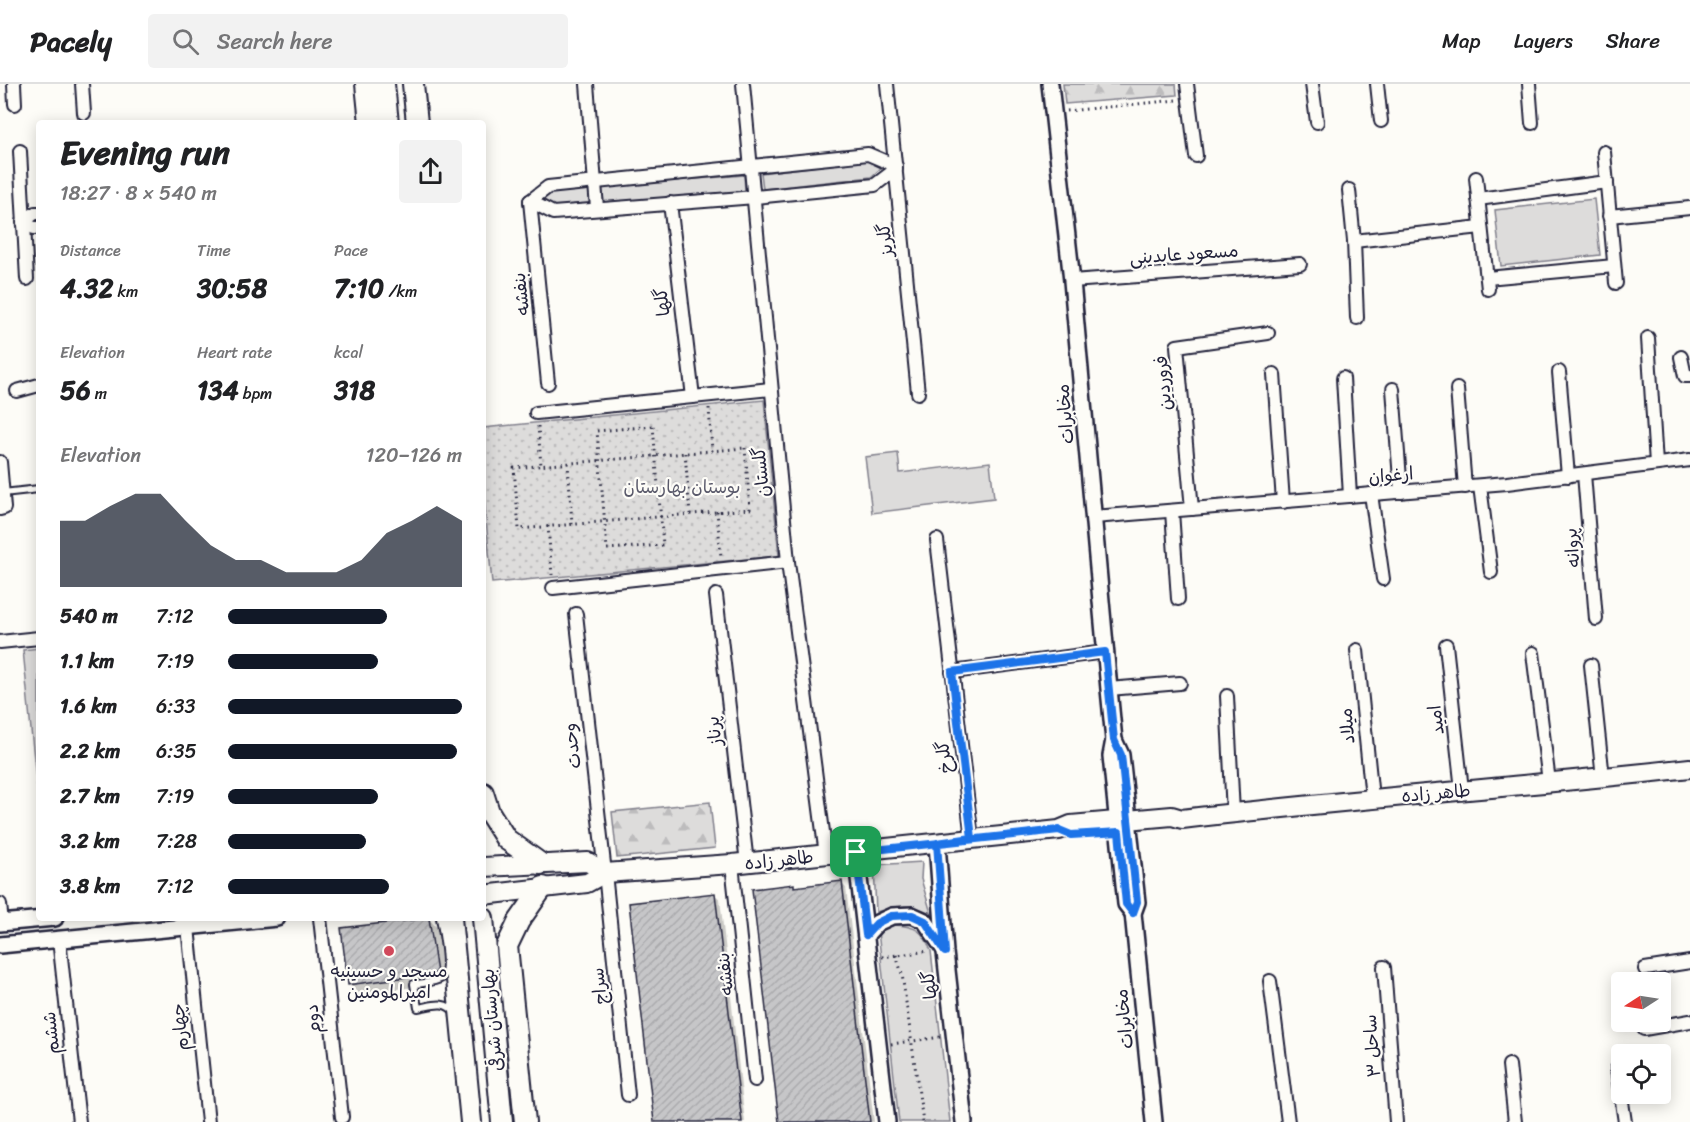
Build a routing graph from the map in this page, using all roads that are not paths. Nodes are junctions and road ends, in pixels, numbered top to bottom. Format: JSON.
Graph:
{"nodes":[{"id":1,"x":14,"y":84,"type":"edge"},
{"id":2,"x":82,"y":84,"type":"edge"},
{"id":3,"x":366,"y":84,"type":"edge"},
{"id":4,"x":384,"y":84,"type":"edge"},
{"id":5,"x":413,"y":84,"type":"edge"},
{"id":6,"x":586,"y":84,"type":"edge"},
{"id":7,"x":743,"y":84,"type":"edge"},
{"id":8,"x":887,"y":84,"type":"edge"},
{"id":9,"x":1050,"y":84,"type":"edge"},
{"id":10,"x":1187,"y":84,"type":"edge"},
{"id":11,"x":1312,"y":84,"type":"edge"},
{"id":12,"x":1377,"y":84,"type":"edge"},
{"id":13,"x":1529,"y":84,"type":"edge"},
{"id":14,"x":15,"y":104,"type":"dead end"},
{"id":15,"x":84,"y":113,"type":"dead end"},
{"id":16,"x":370,"y":120,"type":"edge"},
{"id":17,"x":388,"y":120,"type":"edge"},
{"id":18,"x":417,"y":120,"type":"edge"},
{"id":19,"x":1381,"y":121,"type":"dead end"},
{"id":20,"x":1317,"y":122,"type":"dead end"},
{"id":21,"x":1532,"y":123,"type":"dead end"},
{"id":22,"x":20,"y":151,"type":"dead end"},
{"id":23,"x":1604,"y":152,"type":"dead end"},
{"id":24,"x":1196,"y":156,"type":"dead end"},
{"id":25,"x":752,"y":167,"type":"junction"},
{"id":26,"x":896,"y":167,"type":"junction"},
{"id":27,"x":1476,"y":178,"type":"dead end"},
{"id":28,"x":595,"y":182,"type":"junction"},
{"id":29,"x":1606,"y":182,"type":"junction"},
{"id":30,"x":1350,"y":190,"type":"dead end"},
{"id":31,"x":755,"y":197,"type":"junction"},
{"id":32,"x":1478,"y":199,"type":"junction"},
{"id":33,"x":530,"y":201,"type":"junction"},
{"id":34,"x":670,"y":203,"type":"junction"},
{"id":35,"x":597,"y":208,"type":"junction"},
{"id":36,"x":1690,"y":208,"type":"edge"},
{"id":37,"x":36,"y":213,"type":"edge"},
{"id":38,"x":1609,"y":216,"type":"junction"},
{"id":39,"x":23,"y":222,"type":"junction"},
{"id":40,"x":1481,"y":226,"type":"junction"},
{"id":41,"x":36,"y":228,"type":"edge"},
{"id":42,"x":1354,"y":242,"type":"junction"},
{"id":43,"x":1300,"y":264,"type":"dead end"},
{"id":44,"x":1614,"y":266,"type":"junction"},
{"id":45,"x":27,"y":279,"type":"dead end"},
{"id":46,"x":1072,"y":281,"type":"junction"},
{"id":47,"x":1616,"y":283,"type":"dead end"},
{"id":48,"x":1357,"y":318,"type":"dead end"},
{"id":49,"x":1268,"y":333,"type":"dead end"},
{"id":50,"x":1648,"y":338,"type":"dead end"},
{"id":51,"x":1681,"y":357,"type":"dead end"},
{"id":52,"x":1559,"y":372,"type":"dead end"},
{"id":53,"x":1274,"y":374,"type":"dead end"},
{"id":54,"x":1690,"y":376,"type":"edge"},
{"id":55,"x":1344,"y":378,"type":"dead end"},
{"id":56,"x":548,"y":383,"type":"dead end"},
{"id":57,"x":36,"y":386,"type":"edge"},
{"id":58,"x":1393,"y":388,"type":"dead end"},
{"id":59,"x":771,"y":389,"type":"junction"},
{"id":60,"x":1457,"y":389,"type":"dead end"},
{"id":61,"x":17,"y":391,"type":"dead end"},
{"id":62,"x":918,"y":393,"type":"dead end"},
{"id":63,"x":693,"y":397,"type":"junction"},
{"id":64,"x":537,"y":418,"type":"road end"},
{"id":65,"x":1690,"y":460,"type":"edge"},
{"id":66,"x":0,"y":462,"type":"edge"},
{"id":67,"x":1656,"y":464,"type":"junction"},
{"id":68,"x":1584,"y":474,"type":"junction"},
{"id":69,"x":1568,"y":476,"type":"junction"},
{"id":70,"x":1480,"y":486,"type":"junction"},
{"id":71,"x":1465,"y":487,"type":"junction"},
{"id":72,"x":36,"y":489,"type":"edge"},
{"id":73,"x":1401,"y":492,"type":"junction"},
{"id":74,"x":3,"y":493,"type":"junction"},
{"id":75,"x":1371,"y":494,"type":"junction"},
{"id":76,"x":1350,"y":496,"type":"junction"},
{"id":77,"x":1283,"y":502,"type":"junction"},
{"id":78,"x":0,"y":509,"type":"edge"},
{"id":79,"x":1192,"y":509,"type":"junction"},
{"id":80,"x":1172,"y":511,"type":"junction"},
{"id":81,"x":1094,"y":517,"type":"junction"},
{"id":82,"x":937,"y":540,"type":"dead end"},
{"id":83,"x":788,"y":562,"type":"junction"},
{"id":84,"x":1491,"y":572,"type":"dead end"},
{"id":85,"x":1383,"y":579,"type":"dead end"},
{"id":86,"x":553,"y":583,"type":"road end"},
{"id":87,"x":716,"y":595,"type":"dead end"},
{"id":88,"x":1178,"y":599,"type":"dead end"},
{"id":89,"x":576,"y":614,"type":"dead end"},
{"id":90,"x":1596,"y":619,"type":"dead end"},
{"id":91,"x":36,"y":638,"type":"edge"},
{"id":92,"x":0,"y":642,"type":"edge"},
{"id":93,"x":1446,"y":645,"type":"dead end"},
{"id":94,"x":1357,"y":650,"type":"dead end"},
{"id":95,"x":1105,"y":652,"type":"junction"},
{"id":96,"x":1533,"y":653,"type":"dead end"},
{"id":97,"x":1591,"y":665,"type":"dead end"},
{"id":98,"x":952,"y":672,"type":"junction"},
{"id":99,"x":1180,"y":683,"type":"dead end"},
{"id":100,"x":1108,"y":689,"type":"junction"},
{"id":101,"x":1227,"y":696,"type":"dead end"},
{"id":102,"x":1690,"y":768,"type":"edge"},
{"id":103,"x":1603,"y":778,"type":"junction"},
{"id":104,"x":1549,"y":782,"type":"junction"},
{"id":105,"x":1462,"y":790,"type":"junction"},
{"id":106,"x":1372,"y":798,"type":"junction"},
{"id":107,"x":486,"y":802,"type":"edge"},
{"id":108,"x":1233,"y":813,"type":"junction"},
{"id":109,"x":1123,"y":826,"type":"junction"},
{"id":110,"x":972,"y":838,"type":"junction"},
{"id":111,"x":937,"y":843,"type":"junction"},
{"id":112,"x":856,"y":852,"type":"junction"},
{"id":113,"x":826,"y":855,"type":"junction"},
{"id":114,"x":739,"y":863,"type":"junction"},
{"id":115,"x":542,"y":864,"type":"junction"},
{"id":116,"x":486,"y":867,"type":"edge"},
{"id":117,"x":605,"y":873,"type":"junction"},
{"id":118,"x":543,"y":887,"type":"junction"},
{"id":119,"x":486,"y":895,"type":"edge"},
{"id":120,"x":0,"y":904,"type":"edge"},
{"id":121,"x":36,"y":920,"type":"edge"},
{"id":122,"x":247,"y":921,"type":"edge"},
{"id":123,"x":320,"y":921,"type":"edge"},
{"id":124,"x":440,"y":921,"type":"edge"},
{"id":125,"x":451,"y":921,"type":"edge"},
{"id":126,"x":483,"y":921,"type":"edge"},
{"id":127,"x":1,"y":923,"type":"edge"},
{"id":128,"x":188,"y":927,"type":"junction"},
{"id":129,"x":866,"y":935,"type":"junction"},
{"id":130,"x":59,"y":939,"type":"junction"},
{"id":131,"x":0,"y":945,"type":"edge"},
{"id":132,"x":938,"y":951,"type":"junction"},
{"id":133,"x":1690,"y":962,"type":"edge"},
{"id":134,"x":1384,"y":967,"type":"dead end"},
{"id":135,"x":1646,"y":969,"type":"dead end"},
{"id":136,"x":1270,"y":981,"type":"dead end"},
{"id":137,"x":1690,"y":1021,"type":"edge"},
{"id":138,"x":461,"y":1024,"type":"junction"},
{"id":139,"x":1671,"y":1024,"type":"edge"},
{"id":140,"x":1509,"y":1065,"type":"dead end"},
{"id":141,"x":754,"y":1080,"type":"dead end"},
{"id":142,"x":628,"y":1095,"type":"dead end"},
{"id":143,"x":1622,"y":1104,"type":"edge"},
{"id":144,"x":342,"y":1117,"type":"dead end"},
{"id":145,"x":79,"y":1122,"type":"edge"},
{"id":146,"x":208,"y":1122,"type":"edge"},
{"id":147,"x":471,"y":1122,"type":"edge"},
{"id":148,"x":502,"y":1122,"type":"edge"},
{"id":149,"x":525,"y":1122,"type":"edge"},
{"id":150,"x":886,"y":1122,"type":"edge"},
{"id":151,"x":964,"y":1122,"type":"edge"},
{"id":152,"x":1154,"y":1122,"type":"edge"},
{"id":153,"x":1288,"y":1122,"type":"edge"},
{"id":154,"x":1396,"y":1122,"type":"edge"},
{"id":155,"x":1515,"y":1122,"type":"edge"},
{"id":156,"x":1625,"y":1122,"type":"edge"}],
"edges":[{"from":1,"to":14,"type":"street"},
{"from":2,"to":15,"type":"street"},
{"from":3,"to":16,"type":"main road"},
{"from":4,"to":17,"type":"main road"},
{"from":5,"to":18,"type":"main road"},
{"from":6,"to":28,"type":"street"},
{"from":7,"to":25,"type":"street","name":"گلستان"},
{"from":8,"to":26,"type":"street","name":"گلریز"},
{"from":9,"to":46,"type":"street","name":"مخابرات"},
{"from":10,"to":24,"type":"street"},
{"from":11,"to":20,"type":"street"},
{"from":12,"to":19,"type":"street"},
{"from":13,"to":21,"type":"street"},
{"from":22,"to":39,"type":"street"},
{"from":23,"to":29,"type":"street"},
{"from":25,"to":26,"type":"street"},
{"from":25,"to":28,"type":"street"},
{"from":25,"to":31,"type":"street","name":"گلستان"},
{"from":26,"to":31,"type":"street"},
{"from":26,"to":62,"type":"street","name":"گلریز"},
{"from":27,"to":32,"type":"street"},
{"from":28,"to":33,"type":"street"},
{"from":28,"to":35,"type":"street"},
{"from":29,"to":32,"type":"street"},
{"from":29,"to":38,"type":"street"},
{"from":30,"to":42,"type":"street"},
{"from":31,"to":34,"type":"street"},
{"from":31,"to":59,"type":"street","name":"گلستان"},
{"from":32,"to":40,"type":"street"},
{"from":33,"to":35,"type":"street"},
{"from":33,"to":56,"type":"street","name":"بنفشه"},
{"from":34,"to":35,"type":"street"},
{"from":34,"to":63,"type":"street","name":"گلها"},
{"from":36,"to":38,"type":"street"},
{"from":37,"to":39,"type":"street"},
{"from":38,"to":44,"type":"street"},
{"from":39,"to":41,"type":"street"},
{"from":39,"to":45,"type":"street"},
{"from":40,"to":42,"type":"street"},
{"from":40,"to":44,"type":"street"},
{"from":42,"to":48,"type":"street"},
{"from":43,"to":46,"type":"street","name":"مسعود عابدینی"},
{"from":44,"to":47,"type":"street"},
{"from":46,"to":81,"type":"street","name":"مخابرات"},
{"from":49,"to":79,"type":"street","name":"فروردین"},
{"from":50,"to":67,"type":"street"},
{"from":51,"to":54,"type":"street"},
{"from":52,"to":69,"type":"street"},
{"from":53,"to":77,"type":"street"},
{"from":55,"to":76,"type":"street"},
{"from":57,"to":61,"type":"street"},
{"from":58,"to":73,"type":"street"},
{"from":59,"to":63,"type":"street"},
{"from":59,"to":83,"type":"street","name":"گلستان"},
{"from":60,"to":71,"type":"street"},
{"from":63,"to":64,"type":"street"},
{"from":65,"to":67,"type":"street","name":"ارغوان"},
{"from":66,"to":74,"type":"street"},
{"from":67,"to":68,"type":"street","name":"ارغوان"},
{"from":68,"to":69,"type":"street","name":"ارغوان"},
{"from":68,"to":90,"type":"street","name":"پروانه"},
{"from":69,"to":70,"type":"street","name":"ارغوان"},
{"from":70,"to":71,"type":"street","name":"ارغوان"},
{"from":70,"to":84,"type":"street"},
{"from":71,"to":73,"type":"street","name":"ارغوان"},
{"from":72,"to":74,"type":"lane"},
{"from":73,"to":75,"type":"street","name":"ارغوان"},
{"from":74,"to":78,"type":"street"},
{"from":75,"to":76,"type":"street","name":"ارغوان"},
{"from":75,"to":85,"type":"street"},
{"from":76,"to":77,"type":"street","name":"ارغوان"},
{"from":77,"to":79,"type":"street","name":"ارغوان"},
{"from":79,"to":80,"type":"street","name":"ارغوان"},
{"from":80,"to":81,"type":"street","name":"ارغوان"},
{"from":80,"to":88,"type":"street"},
{"from":81,"to":95,"type":"street","name":"مخابرات"},
{"from":82,"to":98,"type":"street","name":"گلرخ"},
{"from":83,"to":86,"type":"street"},
{"from":83,"to":113,"type":"street","name":"گلستان"},
{"from":87,"to":114,"type":"street","name":"پرناز"},
{"from":89,"to":117,"type":"street","name":"وحدت"},
{"from":91,"to":92,"type":"street"},
{"from":93,"to":105,"type":"street","name":"امید"},
{"from":94,"to":106,"type":"street","name":"میلاد"},
{"from":95,"to":98,"type":"street"},
{"from":95,"to":100,"type":"street","name":"مخابرات"},
{"from":96,"to":104,"type":"street"},
{"from":97,"to":103,"type":"street"},
{"from":98,"to":110,"type":"street","name":"گلرخ"},
{"from":99,"to":100,"type":"street"},
{"from":100,"to":109,"type":"street","name":"مخابرات"},
{"from":101,"to":108,"type":"street"},
{"from":102,"to":103,"type":"main road","name":"طاهر زاده"},
{"from":103,"to":104,"type":"main road","name":"طاهر زاده"},
{"from":104,"to":105,"type":"main road","name":"طاهر زاده"},
{"from":105,"to":106,"type":"main road","name":"طاهر زاده"},
{"from":106,"to":108,"type":"main road","name":"طاهر زاده"},
{"from":107,"to":115,"type":"main road"},
{"from":108,"to":109,"type":"main road","name":"طاهر زاده"},
{"from":109,"to":110,"type":"main road","name":"طاهر زاده"},
{"from":109,"to":152,"type":"street","name":"مخابرات"},
{"from":110,"to":111,"type":"main road","name":"طاهر زاده"},
{"from":111,"to":112,"type":"main road","name":"طاهر زاده"},
{"from":111,"to":132,"type":"street","name":"گلها"},
{"from":112,"to":113,"type":"main road","name":"طاهر زاده"},
{"from":112,"to":129,"type":"street"},
{"from":113,"to":114,"type":"main road","name":"طاهر زاده"},
{"from":114,"to":117,"type":"main road","name":"طاهر زاده"},
{"from":114,"to":141,"type":"street","name":"بنفشه"},
{"from":115,"to":116,"type":"main road","name":"طاهر زاده"},
{"from":115,"to":117,"type":"main road","name":"طاهر زاده"},
{"from":117,"to":118,"type":"main road","name":"طاهر زاده"},
{"from":117,"to":142,"type":"street","name":"سراج"},
{"from":118,"to":119,"type":"main road","name":"طاهر زاده"},
{"from":118,"to":149,"type":"main road"},
{"from":120,"to":127,"type":"street"},
{"from":121,"to":127,"type":"street"},
{"from":122,"to":128,"type":"street"},
{"from":123,"to":144,"type":"street","name":"دوم"},
{"from":124,"to":138,"type":"lane"},
{"from":125,"to":138,"type":"main road","name":"بهارستان شرقی"},
{"from":126,"to":148,"type":"main road","name":"بهارستان شرقی"},
{"from":128,"to":130,"type":"street"},
{"from":128,"to":146,"type":"street","name":"چهارم"},
{"from":129,"to":132,"type":"street"},
{"from":129,"to":150,"type":"street"},
{"from":130,"to":131,"type":"street"},
{"from":130,"to":145,"type":"street","name":"ششم"},
{"from":132,"to":151,"type":"street","name":"گلها"},
{"from":133,"to":135,"type":"street"},
{"from":134,"to":154,"type":"street","name":"ساحل ۳"},
{"from":136,"to":153,"type":"street"},
{"from":137,"to":139,"type":"street"},
{"from":138,"to":147,"type":"main road","name":"بهارستان شرقی"},
{"from":140,"to":155,"type":"street"},
{"from":143,"to":156,"type":"street"}]}
